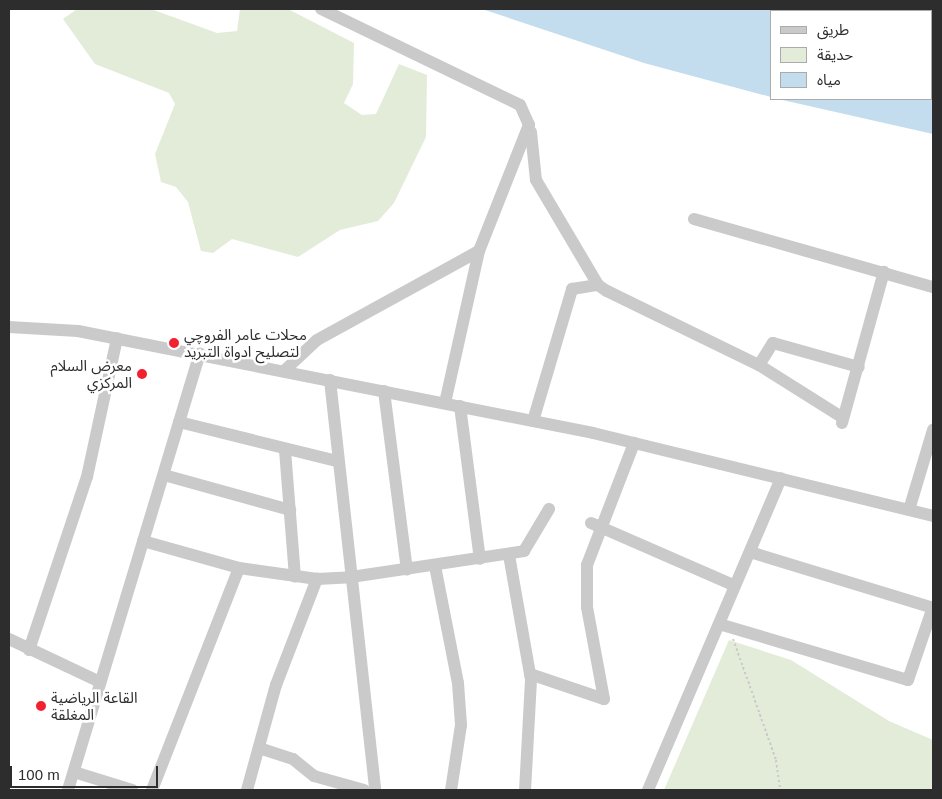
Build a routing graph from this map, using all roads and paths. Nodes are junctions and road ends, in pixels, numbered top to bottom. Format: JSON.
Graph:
{"nodes":[{"id":1,"x":321,"y":9,"type":"edge"},
{"id":2,"x":529,"y":125,"type":"junction"},
{"id":3,"x":694,"y":219,"type":"dead end"},
{"id":4,"x":479,"y":251,"type":"junction"},
{"id":5,"x":884,"y":272,"type":"junction"},
{"id":6,"x":598,"y":284,"type":"junction"},
{"id":7,"x":933,"y":287,"type":"edge"},
{"id":8,"x":9,"y":327,"type":"edge"},
{"id":9,"x":118,"y":338,"type":"junction"},
{"id":10,"x":200,"y":354,"type":"junction"},
{"id":11,"x":759,"y":365,"type":"junction"},
{"id":12,"x":859,"y":367,"type":"junction"},
{"id":13,"x":284,"y":371,"type":"junction"},
{"id":14,"x":330,"y":380,"type":"junction"},
{"id":15,"x":384,"y":391,"type":"junction"},
{"id":16,"x":445,"y":403,"type":"junction"},
{"id":17,"x":460,"y":406,"type":"junction"},
{"id":18,"x":533,"y":421,"type":"junction"},
{"id":19,"x":180,"y":422,"type":"junction"},
{"id":20,"x":933,"y":430,"type":"edge"},
{"id":21,"x":634,"y":443,"type":"junction"},
{"id":22,"x":285,"y":450,"type":"junction"},
{"id":23,"x":337,"y":461,"type":"junction"},
{"id":24,"x":164,"y":475,"type":"junction"},
{"id":25,"x":781,"y":478,"type":"junction"},
{"id":26,"x":549,"y":509,"type":"dead end"},
{"id":27,"x":290,"y":510,"type":"junction"},
{"id":28,"x":909,"y":510,"type":"junction"},
{"id":29,"x":933,"y":516,"type":"edge"},
{"id":30,"x":596,"y":525,"type":"junction"},
{"id":31,"x":143,"y":541,"type":"junction"},
{"id":32,"x":750,"y":552,"type":"junction"},
{"id":33,"x":510,"y":555,"type":"junction"},
{"id":34,"x":480,"y":559,"type":"junction"},
{"id":35,"x":435,"y":566,"type":"junction"},
{"id":36,"x":239,"y":568,"type":"junction"},
{"id":37,"x":406,"y":570,"type":"junction"},
{"id":38,"x":295,"y":577,"type":"junction"},
{"id":39,"x":351,"y":577,"type":"junction"},
{"id":40,"x":317,"y":579,"type":"junction"},
{"id":41,"x":735,"y":586,"type":"junction"},
{"id":42,"x":933,"y":607,"type":"edge"},
{"id":43,"x":724,"y":626,"type":"junction"},
{"id":44,"x":9,"y":639,"type":"edge"},
{"id":45,"x":29,"y":650,"type":"junction"},
{"id":46,"x":530,"y":674,"type":"junction"},
{"id":47,"x":100,"y":682,"type":"junction"},
{"id":48,"x":259,"y":748,"type":"junction"},
{"id":49,"x":74,"y":772,"type":"junction"},
{"id":50,"x":68,"y":790,"type":"edge"},
{"id":51,"x":132,"y":790,"type":"edge"},
{"id":52,"x":152,"y":790,"type":"edge"},
{"id":53,"x":247,"y":790,"type":"edge"},
{"id":54,"x":364,"y":790,"type":"edge"},
{"id":55,"x":375,"y":790,"type":"edge"},
{"id":56,"x":451,"y":790,"type":"edge"},
{"id":57,"x":525,"y":790,"type":"edge"},
{"id":58,"x":648,"y":790,"type":"edge"},
{"id":59,"x":780,"y":790,"type":"edge"}],
"edges":[{"from":1,"to":2,"type":"street"},
{"from":2,"to":4,"type":"street"},
{"from":2,"to":6,"type":"street"},
{"from":3,"to":5,"type":"street"},
{"from":4,"to":13,"type":"street"},
{"from":4,"to":16,"type":"street"},
{"from":5,"to":7,"type":"street"},
{"from":5,"to":12,"type":"street"},
{"from":6,"to":11,"type":"street"},
{"from":6,"to":18,"type":"street"},
{"from":8,"to":9,"type":"street"},
{"from":9,"to":10,"type":"street"},
{"from":9,"to":45,"type":"street"},
{"from":10,"to":13,"type":"street"},
{"from":10,"to":19,"type":"street"},
{"from":11,"to":12,"type":"street"},
{"from":11,"to":12,"type":"street"},
{"from":13,"to":14,"type":"street"},
{"from":14,"to":15,"type":"street"},
{"from":14,"to":23,"type":"street"},
{"from":15,"to":16,"type":"street"},
{"from":15,"to":37,"type":"street"},
{"from":16,"to":17,"type":"street"},
{"from":17,"to":18,"type":"street"},
{"from":17,"to":34,"type":"street"},
{"from":18,"to":21,"type":"street"},
{"from":19,"to":22,"type":"street"},
{"from":19,"to":24,"type":"street"},
{"from":20,"to":28,"type":"street"},
{"from":21,"to":25,"type":"street"},
{"from":21,"to":30,"type":"street"},
{"from":22,"to":23,"type":"street"},
{"from":22,"to":27,"type":"street"},
{"from":23,"to":39,"type":"street"},
{"from":24,"to":27,"type":"street"},
{"from":24,"to":31,"type":"street"},
{"from":25,"to":28,"type":"street"},
{"from":25,"to":32,"type":"street"},
{"from":26,"to":33,"type":"street"},
{"from":27,"to":38,"type":"street"},
{"from":28,"to":29,"type":"street"},
{"from":30,"to":41,"type":"street"},
{"from":30,"to":46,"type":"street"},
{"from":31,"to":36,"type":"street"},
{"from":31,"to":47,"type":"street"},
{"from":32,"to":41,"type":"street"},
{"from":32,"to":42,"type":"street"},
{"from":33,"to":34,"type":"street"},
{"from":33,"to":46,"type":"street"},
{"from":34,"to":35,"type":"street"},
{"from":35,"to":37,"type":"street"},
{"from":35,"to":56,"type":"street"},
{"from":36,"to":38,"type":"street"},
{"from":36,"to":52,"type":"street"},
{"from":37,"to":39,"type":"street"},
{"from":38,"to":40,"type":"street"},
{"from":39,"to":40,"type":"street"},
{"from":39,"to":55,"type":"street"},
{"from":40,"to":48,"type":"street"},
{"from":41,"to":43,"type":"street"},
{"from":42,"to":43,"type":"street"},
{"from":43,"to":58,"type":"street"},
{"from":43,"to":59,"type":"path"},
{"from":44,"to":45,"type":"street"},
{"from":45,"to":47,"type":"street"},
{"from":46,"to":57,"type":"street"},
{"from":47,"to":49,"type":"street"},
{"from":48,"to":53,"type":"street"},
{"from":48,"to":54,"type":"street"},
{"from":49,"to":50,"type":"street"},
{"from":49,"to":51,"type":"street"}]}
